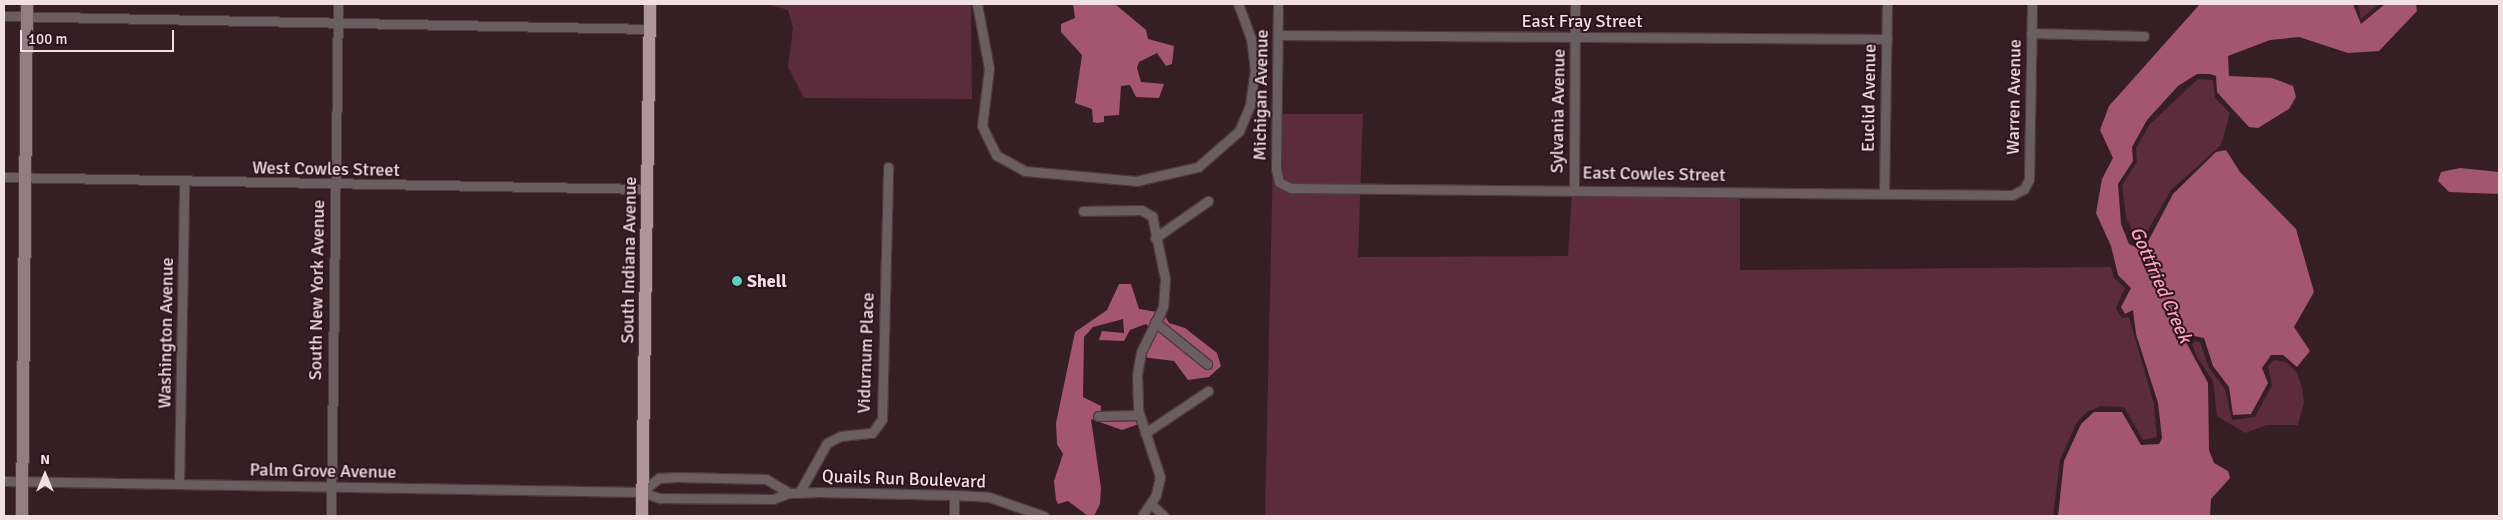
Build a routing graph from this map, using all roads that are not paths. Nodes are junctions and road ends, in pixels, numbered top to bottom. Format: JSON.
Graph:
{"nodes":[{"id":1,"x":338,"y":4,"type":"edge"},
{"id":2,"x":650,"y":4,"type":"edge"},
{"id":3,"x":976,"y":4,"type":"edge"},
{"id":4,"x":1238,"y":4,"type":"edge"},
{"id":5,"x":1278,"y":4,"type":"edge"},
{"id":6,"x":1576,"y":4,"type":"edge"},
{"id":7,"x":1887,"y":4,"type":"edge"},
{"id":8,"x":2032,"y":4,"type":"edge"},
{"id":9,"x":27,"y":10,"type":"edge"},
{"id":10,"x":4,"y":16,"type":"edge"},
{"id":11,"x":338,"y":22,"type":"junction"},
{"id":12,"x":649,"y":29,"type":"junction"},
{"id":13,"x":2031,"y":33,"type":"junction"},
{"id":14,"x":1278,"y":35,"type":"junction"},
{"id":15,"x":2144,"y":36,"type":"dead end"},
{"id":16,"x":1575,"y":38,"type":"junction"},
{"id":17,"x":1886,"y":39,"type":"junction"},
{"id":18,"x":888,"y":167,"type":"dead end"},
{"id":19,"x":4,"y":177,"type":"edge"},
{"id":20,"x":26,"y":178,"type":"junction"},
{"id":21,"x":184,"y":184,"type":"junction"},
{"id":22,"x":1282,"y":185,"type":"joint"},
{"id":23,"x":335,"y":186,"type":"junction"},
{"id":24,"x":648,"y":189,"type":"junction"},
{"id":25,"x":1574,"y":189,"type":"junction"},
{"id":26,"x":2024,"y":189,"type":"joint"},
{"id":27,"x":1884,"y":193,"type":"junction"},
{"id":28,"x":1208,"y":202,"type":"dead end"},
{"id":29,"x":1083,"y":211,"type":"dead end"},
{"id":30,"x":1155,"y":238,"type":"junction"},
{"id":31,"x":1155,"y":322,"type":"junction"},
{"id":32,"x":1207,"y":364,"type":"dead end"},
{"id":33,"x":1208,"y":391,"type":"dead end"},
{"id":34,"x":1139,"y":414,"type":"junction"},
{"id":35,"x":1098,"y":416,"type":"dead end"},
{"id":36,"x":1145,"y":433,"type":"junction"},
{"id":37,"x":4,"y":481,"type":"edge"},
{"id":38,"x":23,"y":482,"type":"junction"},
{"id":39,"x":179,"y":483,"type":"junction"},
{"id":40,"x":331,"y":488,"type":"junction"},
{"id":41,"x":641,"y":492,"type":"junction"},
{"id":42,"x":794,"y":493,"type":"junction"},
{"id":43,"x":954,"y":495,"type":"junction"},
{"id":44,"x":1151,"y":504,"type":"junction"},
{"id":45,"x":22,"y":516,"type":"edge"},
{"id":46,"x":331,"y":516,"type":"edge"},
{"id":47,"x":642,"y":516,"type":"edge"},
{"id":48,"x":954,"y":516,"type":"edge"},
{"id":49,"x":1044,"y":516,"type":"edge"},
{"id":50,"x":1142,"y":516,"type":"edge"},
{"id":51,"x":1164,"y":516,"type":"edge"}],
"edges":[{"from":1,"to":11,"type":"street","name":"South New York Avenue"},
{"from":2,"to":12,"type":"main road","name":"South Indiana Avenue"},
{"from":3,"to":4,"type":"street"},
{"from":5,"to":14,"type":"street","name":"Michigan Avenue"},
{"from":6,"to":16,"type":"street","name":"Sylvania Avenue"},
{"from":7,"to":17,"type":"street","name":"Euclid Avenue"},
{"from":8,"to":13,"type":"street","name":"Warren Avenue"},
{"from":9,"to":10,"type":"street"},
{"from":9,"to":11,"type":"street"},
{"from":9,"to":20,"type":"street"},
{"from":11,"to":12,"type":"street"},
{"from":11,"to":23,"type":"street","name":"South New York Avenue"},
{"from":12,"to":24,"type":"main road","name":"South Indiana Avenue"},
{"from":13,"to":15,"type":"street"},
{"from":13,"to":26,"type":"street","name":"Warren Avenue"},
{"from":14,"to":16,"type":"street","name":"East Fray Street"},
{"from":14,"to":22,"type":"street","name":"Michigan Avenue"},
{"from":16,"to":17,"type":"street","name":"East Fray Street"},
{"from":16,"to":25,"type":"street","name":"Sylvania Avenue"},
{"from":17,"to":27,"type":"street","name":"Euclid Avenue"},
{"from":18,"to":42,"type":"street","name":"Vidurnum Place"},
{"from":19,"to":20,"type":"street","name":"West Cowles Street"},
{"from":20,"to":21,"type":"street","name":"West Cowles Street"},
{"from":20,"to":38,"type":"street"},
{"from":21,"to":23,"type":"street","name":"West Cowles Street"},
{"from":21,"to":39,"type":"street","name":"Washington Avenue"},
{"from":22,"to":25,"type":"street","name":"East Cowles Street"},
{"from":23,"to":24,"type":"street","name":"West Cowles Street"},
{"from":23,"to":40,"type":"street","name":"South New York Avenue"},
{"from":24,"to":41,"type":"main road","name":"South Indiana Avenue"},
{"from":25,"to":27,"type":"street","name":"East Cowles Street"},
{"from":26,"to":27,"type":"street","name":"East Cowles Street"},
{"from":28,"to":30,"type":"street"},
{"from":29,"to":30,"type":"street"},
{"from":30,"to":31,"type":"street"},
{"from":31,"to":32,"type":"street"},
{"from":31,"to":34,"type":"street"},
{"from":33,"to":36,"type":"street"},
{"from":34,"to":35,"type":"street"},
{"from":34,"to":36,"type":"street"},
{"from":36,"to":44,"type":"street"},
{"from":37,"to":38,"type":"street","name":"Palm Grove Avenue"},
{"from":38,"to":39,"type":"street","name":"Palm Grove Avenue"},
{"from":38,"to":45,"type":"street"},
{"from":39,"to":40,"type":"street","name":"Palm Grove Avenue"},
{"from":40,"to":41,"type":"street","name":"Palm Grove Avenue"},
{"from":40,"to":46,"type":"street","name":"South New York Avenue"},
{"from":41,"to":42,"type":"street","name":"Quails Run Boulevard"},
{"from":41,"to":42,"type":"street"},
{"from":41,"to":47,"type":"main road","name":"South Indiana Avenue"},
{"from":42,"to":43,"type":"street","name":"Quails Run Boulevard"},
{"from":43,"to":48,"type":"street"},
{"from":43,"to":49,"type":"street","name":"Quails Run Boulevard"},
{"from":44,"to":50,"type":"street"},
{"from":44,"to":51,"type":"street"}]}
